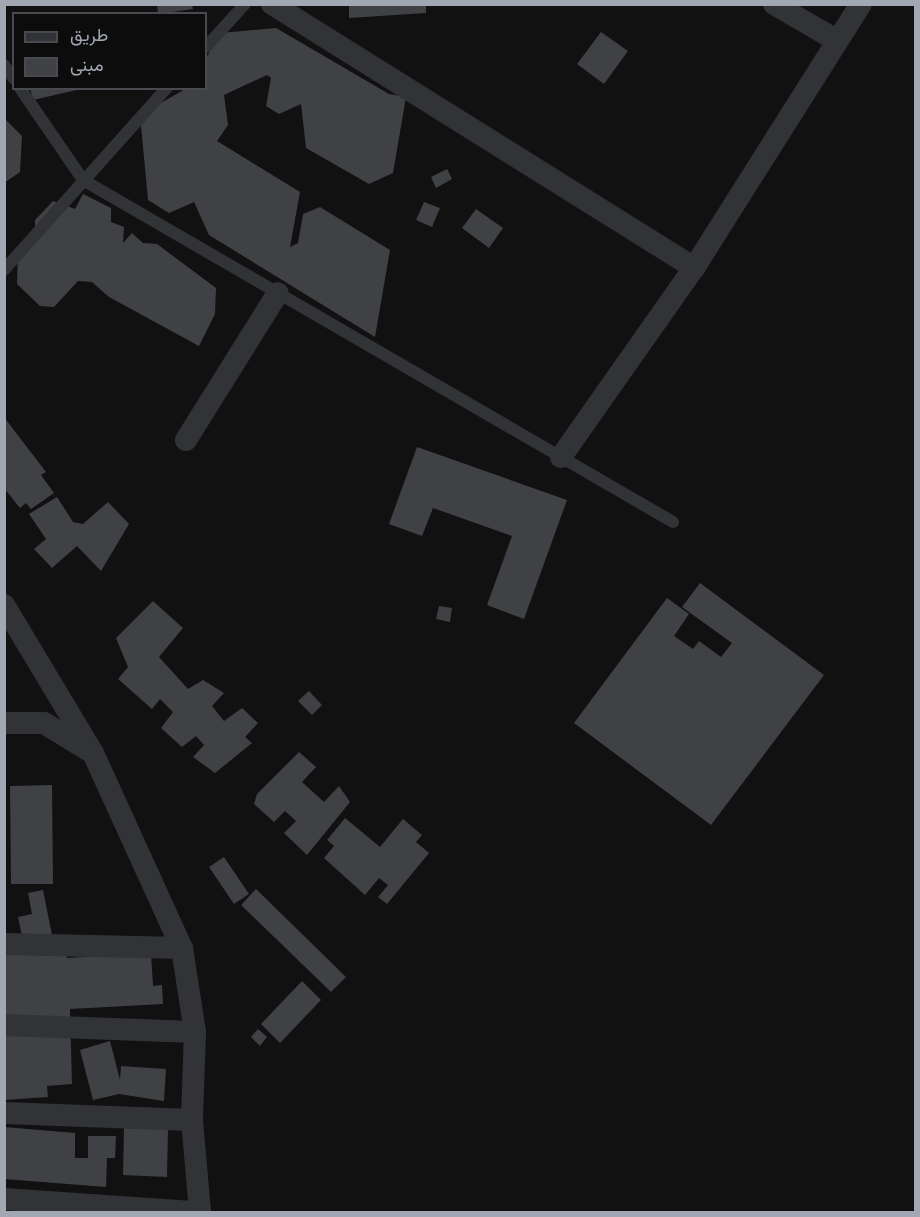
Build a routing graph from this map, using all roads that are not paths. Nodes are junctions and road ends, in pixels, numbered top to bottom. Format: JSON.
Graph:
{"nodes":[{"id":1,"x":245,"y":4,"type":"edge"},
{"id":2,"x":272,"y":4,"type":"edge"},
{"id":3,"x":774,"y":4,"type":"edge"},
{"id":4,"x":861,"y":4,"type":"edge"},
{"id":5,"x":836,"y":40,"type":"junction"},
{"id":6,"x":207,"y":46,"type":"edge"},
{"id":7,"x":21,"y":90,"type":"edge"},
{"id":8,"x":165,"y":90,"type":"edge"},
{"id":9,"x":83,"y":180,"type":"junction"},
{"id":10,"x":694,"y":268,"type":"junction"},
{"id":11,"x":4,"y":270,"type":"edge"},
{"id":12,"x":278,"y":293,"type":"junction"},
{"id":13,"x":186,"y":440,"type":"dead end"},
{"id":14,"x":561,"y":457,"type":"junction"},
{"id":15,"x":673,"y":522,"type":"dead end"},
{"id":16,"x":4,"y":605,"type":"edge"},
{"id":17,"x":4,"y":723,"type":"edge"},
{"id":18,"x":93,"y":753,"type":"junction"},
{"id":19,"x":4,"y":944,"type":"edge"},
{"id":20,"x":182,"y":948,"type":"junction"},
{"id":21,"x":4,"y":1025,"type":"edge"},
{"id":22,"x":195,"y":1032,"type":"junction"},
{"id":23,"x":4,"y":1113,"type":"edge"},
{"id":24,"x":192,"y":1120,"type":"junction"},
{"id":25,"x":4,"y":1199,"type":"edge"},
{"id":26,"x":193,"y":1212,"type":"edge"},
{"id":27,"x":200,"y":1212,"type":"edge"}],
"edges":[{"from":1,"to":6,"type":"lane"},
{"from":2,"to":10,"type":"street"},
{"from":3,"to":5,"type":"street"},
{"from":4,"to":5,"type":"street"},
{"from":5,"to":10,"type":"street"},
{"from":7,"to":9,"type":"lane"},
{"from":8,"to":9,"type":"lane"},
{"from":9,"to":11,"type":"lane"},
{"from":9,"to":12,"type":"lane"},
{"from":10,"to":14,"type":"street"},
{"from":12,"to":13,"type":"street"},
{"from":12,"to":14,"type":"lane"},
{"from":14,"to":15,"type":"lane"},
{"from":16,"to":18,"type":"street"},
{"from":17,"to":18,"type":"street"},
{"from":18,"to":20,"type":"street"},
{"from":19,"to":20,"type":"street"},
{"from":20,"to":22,"type":"street"},
{"from":21,"to":22,"type":"street"},
{"from":22,"to":24,"type":"street"},
{"from":23,"to":24,"type":"street"},
{"from":24,"to":27,"type":"street"},
{"from":25,"to":26,"type":"street"}]}
